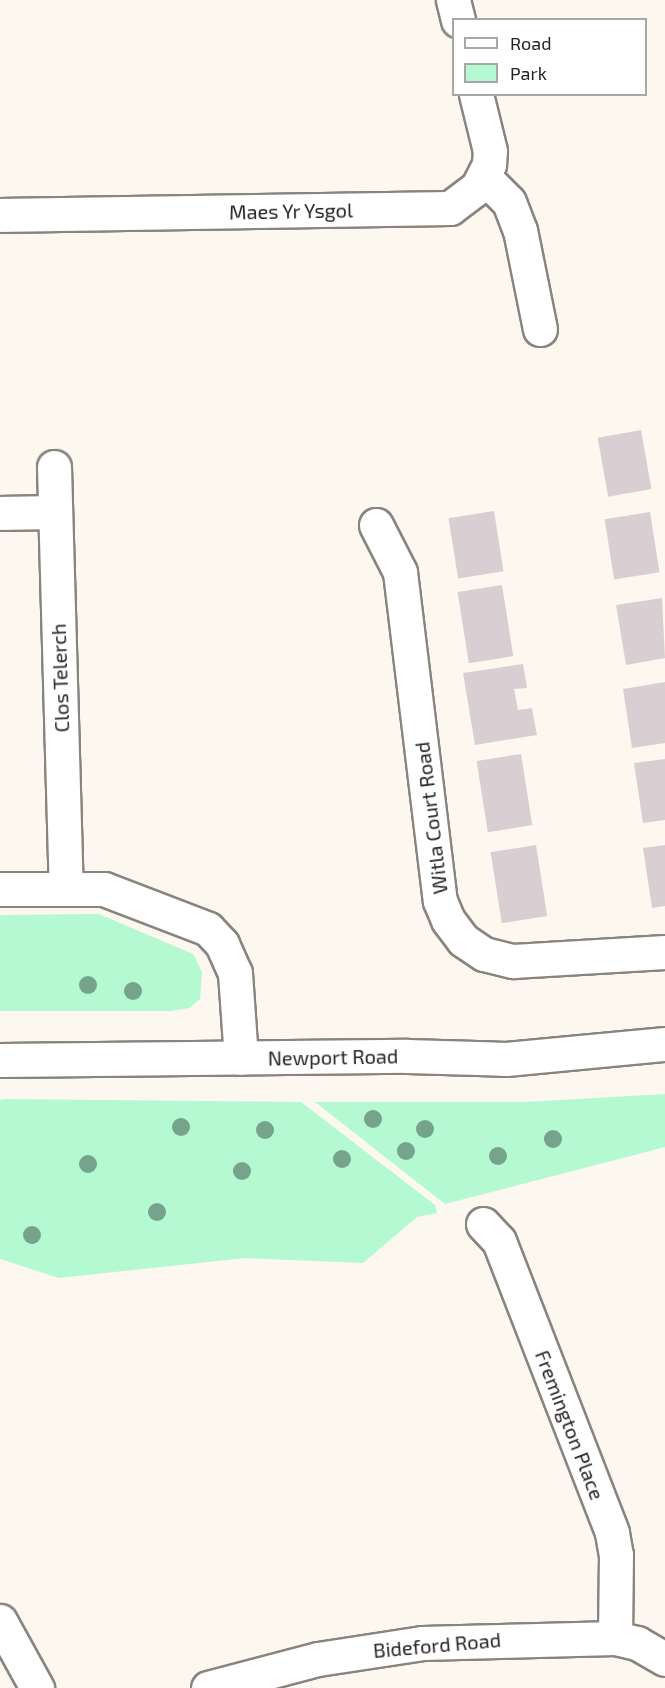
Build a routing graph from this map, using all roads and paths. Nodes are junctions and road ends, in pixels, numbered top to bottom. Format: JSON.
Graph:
{"nodes":[{"id":1,"x":453,"y":0,"type":"edge"},
{"id":2,"x":458,"y":18,"type":"edge"},
{"id":3,"x":476,"y":96,"type":"edge"},
{"id":4,"x":484,"y":177,"type":"junction"},
{"id":5,"x":0,"y":215,"type":"edge"},
{"id":6,"x":540,"y":329,"type":"dead end"},
{"id":7,"x":54,"y":466,"type":"dead end"},
{"id":8,"x":55,"y":512,"type":"junction"},
{"id":9,"x":0,"y":513,"type":"edge"},
{"id":10,"x":376,"y":525,"type":"dead end"},
{"id":11,"x":0,"y":889,"type":"edge"},
{"id":12,"x":66,"y":889,"type":"junction"},
{"id":13,"x":665,"y":952,"type":"edge"},
{"id":14,"x":665,"y":1044,"type":"edge"},
{"id":15,"x":241,"y":1058,"type":"junction"},
{"id":16,"x":0,"y":1060,"type":"edge"},
{"id":17,"x":483,"y":1224,"type":"dead end"},
{"id":18,"x":0,"y":1622,"type":"edge"},
{"id":19,"x":615,"y":1638,"type":"junction"},
{"id":20,"x":665,"y":1659,"type":"edge"},
{"id":21,"x":37,"y":1688,"type":"edge"},
{"id":22,"x":208,"y":1688,"type":"edge"}],
"edges":[{"from":1,"to":2,"type":"street"},
{"from":3,"to":4,"type":"street","name":"Maes Yr Ysgol"},
{"from":4,"to":5,"type":"street","name":"Maes Yr Ysgol"},
{"from":4,"to":6,"type":"street"},
{"from":7,"to":8,"type":"street","name":"Clos Telerch"},
{"from":8,"to":9,"type":"street"},
{"from":8,"to":12,"type":"street","name":"Clos Telerch"},
{"from":10,"to":13,"type":"street","name":"Witla Court Road"},
{"from":11,"to":12,"type":"street"},
{"from":12,"to":15,"type":"street"},
{"from":14,"to":15,"type":"street","name":"Newport Road"},
{"from":15,"to":16,"type":"street","name":"Newport Road"},
{"from":17,"to":19,"type":"street","name":"Fremington Place"},
{"from":18,"to":21,"type":"street"},
{"from":19,"to":20,"type":"street","name":"Bideford Road"},
{"from":19,"to":22,"type":"street","name":"Bideford Road"}]}
